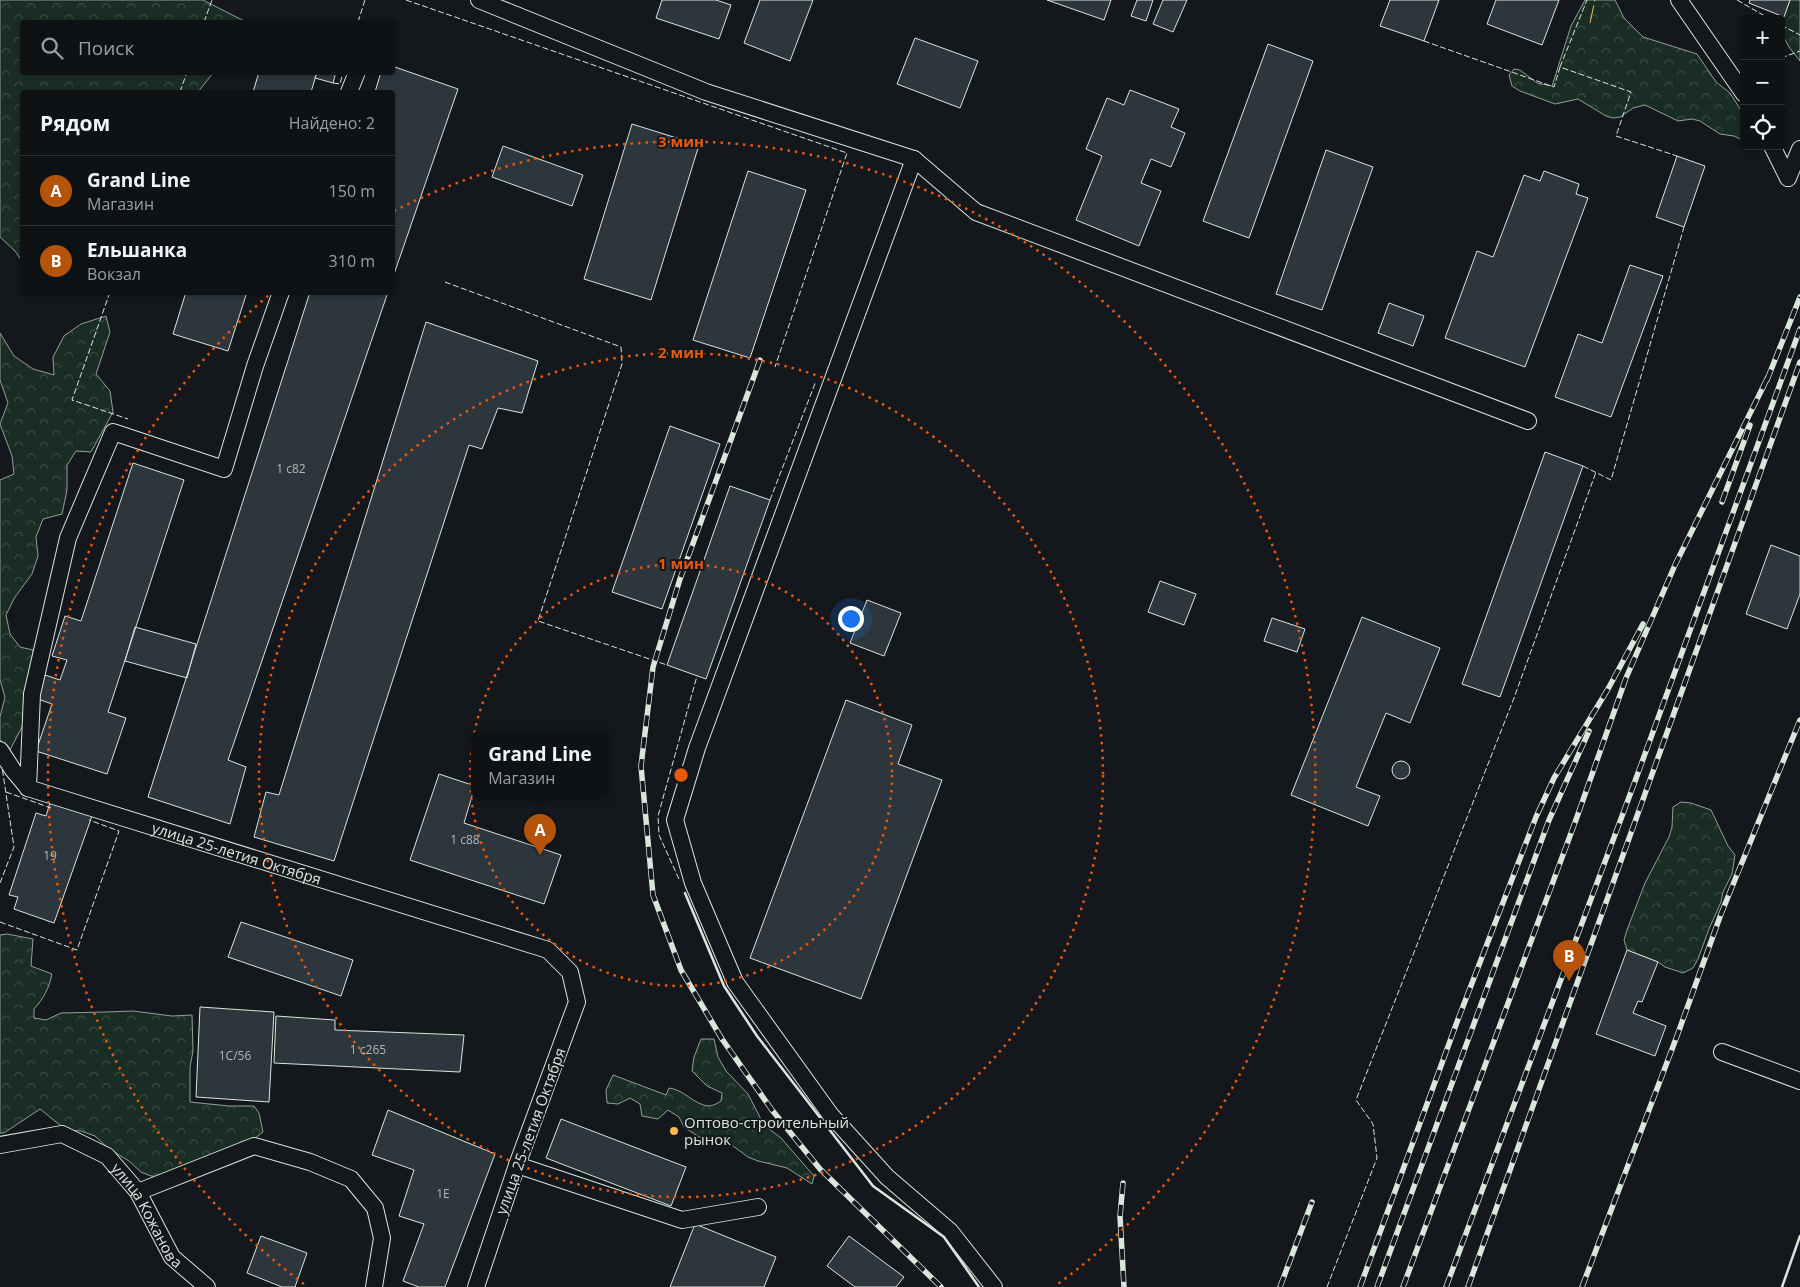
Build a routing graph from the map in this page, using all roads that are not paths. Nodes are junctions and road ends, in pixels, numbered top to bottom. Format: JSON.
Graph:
{"nodes":[{"id":1,"x":479,"y":0,"type":"edge"},
{"id":2,"x":1679,"y":0,"type":"edge"},
{"id":3,"x":356,"y":75,"type":"edge"},
{"id":4,"x":1740,"y":88,"type":"edge"},
{"id":5,"x":350,"y":90,"type":"edge"},
{"id":6,"x":1800,"y":149,"type":"edge"},
{"id":7,"x":1774,"y":150,"type":"edge"},
{"id":8,"x":914,"y":159,"type":"junction"},
{"id":9,"x":280,"y":295,"type":"edge"},
{"id":10,"x":1528,"y":421,"type":"dead end"},
{"id":11,"x":0,"y":750,"type":"edge"},
{"id":12,"x":28,"y":788,"type":"junction"},
{"id":13,"x":1722,"y":1052,"type":"dead end"},
{"id":14,"x":1800,"y":1081,"type":"edge"},
{"id":15,"x":0,"y":1146,"type":"edge"},
{"id":16,"x":517,"y":1164,"type":"junction"},
{"id":17,"x":138,"y":1192,"type":"junction"},
{"id":18,"x":758,"y":1207,"type":"dead end"},
{"id":19,"x":207,"y":1287,"type":"edge"},
{"id":20,"x":374,"y":1287,"type":"edge"},
{"id":21,"x":476,"y":1287,"type":"edge"},
{"id":22,"x":994,"y":1287,"type":"edge"}],
"edges":[{"from":1,"to":8,"type":"street"},
{"from":2,"to":4,"type":"street"},
{"from":3,"to":5,"type":"street"},
{"from":6,"to":7,"type":"street"},
{"from":8,"to":10,"type":"street"},
{"from":8,"to":22,"type":"street"},
{"from":9,"to":12,"type":"street"},
{"from":11,"to":12,"type":"street"},
{"from":12,"to":16,"type":"street","name":"улица 25-летия Октября"},
{"from":13,"to":14,"type":"street"},
{"from":15,"to":17,"type":"street","name":"улица Кожанова"},
{"from":16,"to":18,"type":"street"},
{"from":16,"to":21,"type":"street","name":"улица 25-летия Октября"},
{"from":17,"to":19,"type":"street","name":"улица Кожанова"},
{"from":17,"to":20,"type":"street"}]}
